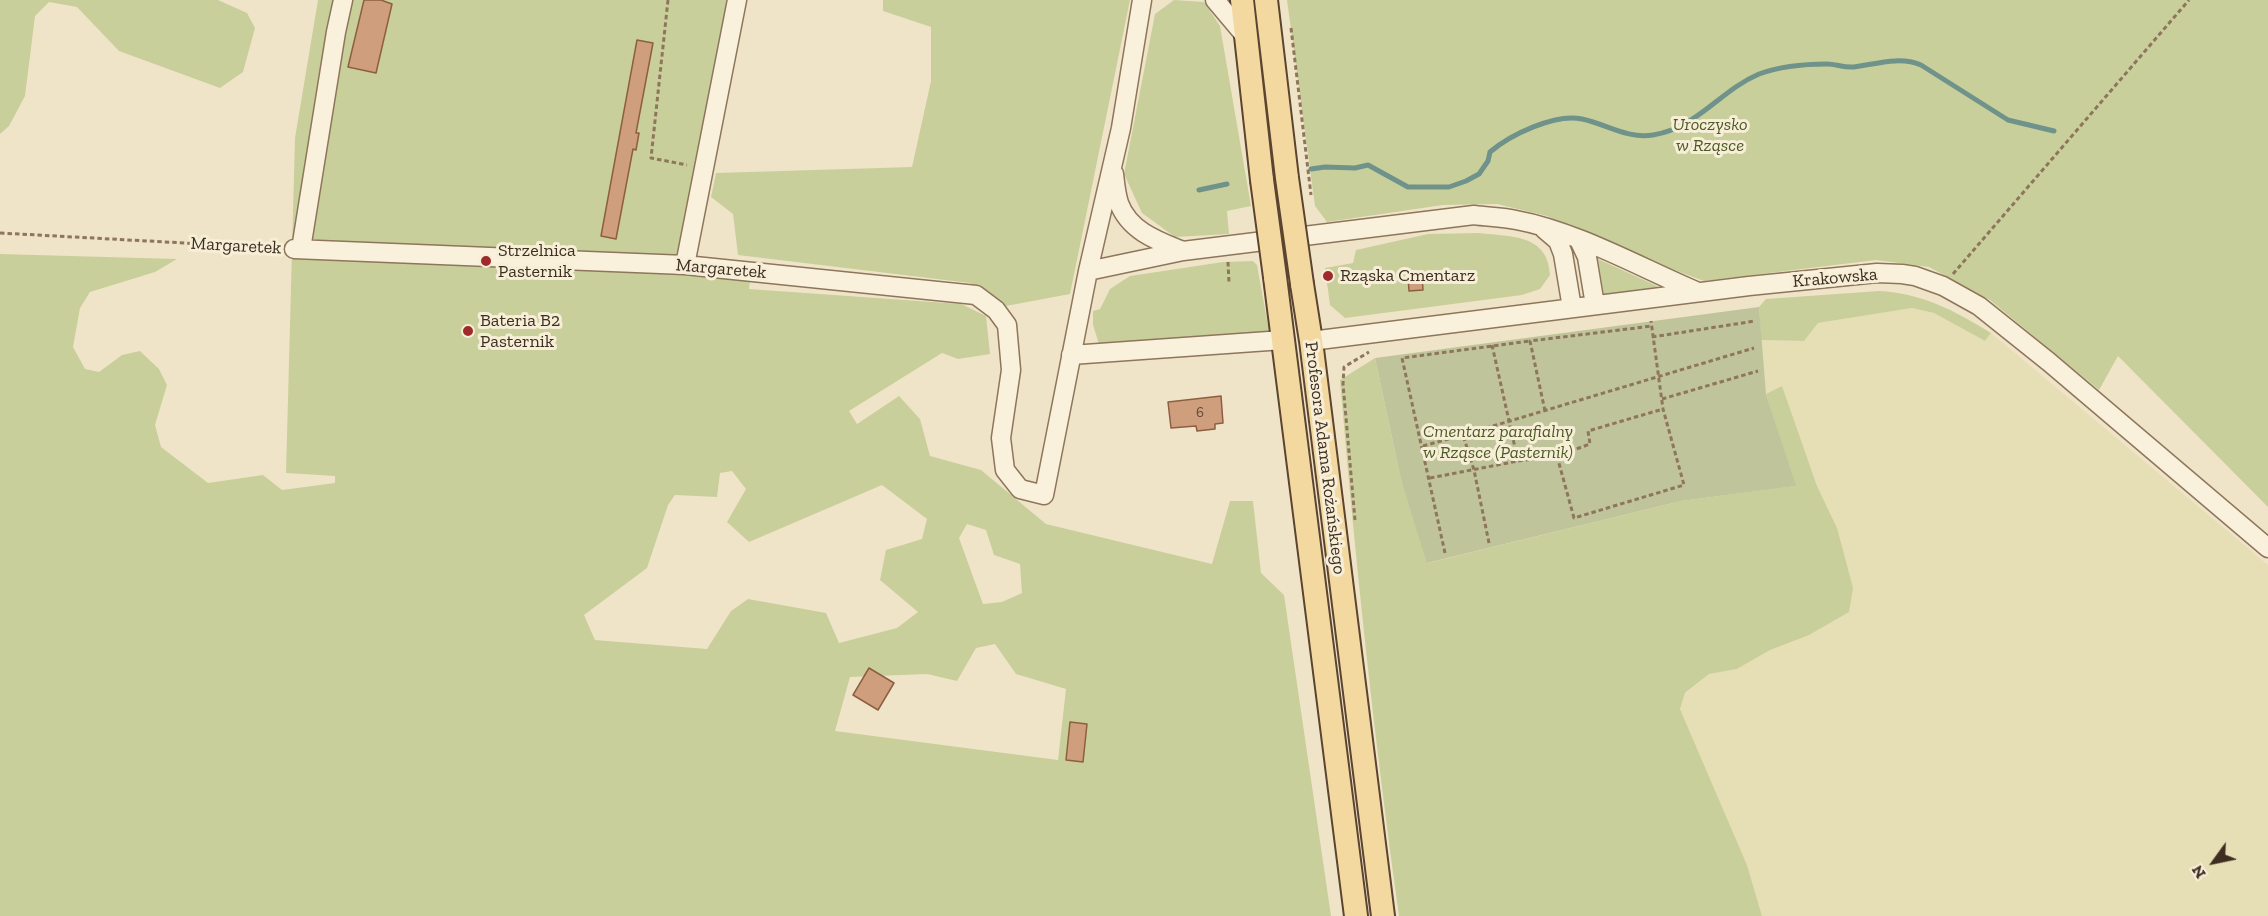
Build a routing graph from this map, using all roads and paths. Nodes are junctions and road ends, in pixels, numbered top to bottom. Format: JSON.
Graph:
{"nodes":[{"id":1,"x":343,"y":0,"type":"edge"},
{"id":2,"x":668,"y":0,"type":"edge"},
{"id":3,"x":737,"y":0,"type":"edge"},
{"id":4,"x":1153,"y":0,"type":"edge"},
{"id":5,"x":1215,"y":0,"type":"edge"},
{"id":6,"x":1242,"y":0,"type":"edge"},
{"id":7,"x":1266,"y":0,"type":"edge"},
{"id":8,"x":2188,"y":0,"type":"edge"},
{"id":9,"x":1141,"y":8,"type":"edge"},
{"id":10,"x":1290,"y":23,"type":"dead end"},
{"id":11,"x":1247,"y":39,"type":"junction"},
{"id":12,"x":1112,"y":165,"type":"junction"},
{"id":13,"x":704,"y":168,"type":"junction"},
{"id":14,"x":1311,"y":197,"type":"dead end"},
{"id":15,"x":1543,"y":228,"type":"junction"},
{"id":16,"x":0,"y":233,"type":"edge"},
{"id":17,"x":1579,"y":240,"type":"junction"},
{"id":18,"x":297,"y":249,"type":"junction"},
{"id":19,"x":1183,"y":251,"type":"junction"},
{"id":20,"x":1227,"y":257,"type":"dead end"},
{"id":21,"x":685,"y":265,"type":"junction"},
{"id":22,"x":1088,"y":271,"type":"junction"},
{"id":23,"x":1229,"y":283,"type":"dead end"},
{"id":24,"x":1943,"y":285,"type":"junction"},
{"id":25,"x":1699,"y":293,"type":"junction"},
{"id":26,"x":1595,"y":305,"type":"junction"},
{"id":27,"x":1572,"y":308,"type":"junction"},
{"id":28,"x":1755,"y":321,"type":"dead end"},
{"id":29,"x":1652,"y":337,"type":"junction"},
{"id":30,"x":1283,"y":340,"type":"junction"},
{"id":31,"x":1311,"y":341,"type":"junction"},
{"id":32,"x":1530,"y":341,"type":"junction"},
{"id":33,"x":1492,"y":345,"type":"junction"},
{"id":34,"x":1754,"y":348,"type":"dead end"},
{"id":35,"x":1071,"y":355,"type":"junction"},
{"id":36,"x":1758,"y":371,"type":"dead end"},
{"id":37,"x":1657,"y":377,"type":"junction"},
{"id":38,"x":1662,"y":399,"type":"junction"},
{"id":39,"x":1663,"y":409,"type":"junction"},
{"id":40,"x":1545,"y":411,"type":"junction"},
{"id":41,"x":1509,"y":422,"type":"junction"},
{"id":42,"x":1463,"y":435,"type":"junction"},
{"id":43,"x":1423,"y":446,"type":"junction"},
{"id":44,"x":1557,"y":456,"type":"junction"},
{"id":45,"x":1518,"y":461,"type":"junction"},
{"id":46,"x":1473,"y":470,"type":"junction"},
{"id":47,"x":1430,"y":478,"type":"junction"},
{"id":48,"x":1489,"y":543,"type":"dead end"},
{"id":49,"x":2268,"y":548,"type":"edge"},
{"id":50,"x":1445,"y":553,"type":"dead end"},
{"id":51,"x":1356,"y":916,"type":"edge"},
{"id":52,"x":1383,"y":916,"type":"edge"}],
"edges":[{"from":1,"to":18,"type":"street"},
{"from":2,"to":13,"type":"path"},
{"from":3,"to":13,"type":"street"},
{"from":4,"to":9,"type":"street"},
{"from":5,"to":11,"type":"street"},
{"from":6,"to":11,"type":"main road","name":"Profesora Adama Rożańskiego"},
{"from":7,"to":31,"type":"main road","name":"Profesora Adama Rożańskiego","bridge":true},
{"from":8,"to":24,"type":"path"},
{"from":9,"to":12,"type":"street","name":"Margaretek"},
{"from":10,"to":14,"type":"path"},
{"from":11,"to":30,"type":"main road","name":"Profesora Adama Rożańskiego","bridge":true},
{"from":12,"to":19,"type":"street"},
{"from":12,"to":22,"type":"street","name":"Margaretek"},
{"from":13,"to":21,"type":"street"},
{"from":15,"to":17,"type":"street"},
{"from":15,"to":19,"type":"street"},
{"from":15,"to":27,"type":"street"},
{"from":16,"to":18,"type":"path","name":"Margaretek"},
{"from":17,"to":25,"type":"street"},
{"from":17,"to":26,"type":"street"},
{"from":18,"to":21,"type":"street","name":"Margaretek"},
{"from":19,"to":22,"type":"street"},
{"from":20,"to":23,"type":"path"},
{"from":21,"to":35,"type":"street","name":"Margaretek"},
{"from":22,"to":35,"type":"street","name":"Margaretek"},
{"from":24,"to":25,"type":"street","name":"Krakowska"},
{"from":24,"to":49,"type":"street","name":"Krakowska"},
{"from":25,"to":26,"type":"street","name":"Krakowska"},
{"from":26,"to":27,"type":"street","name":"Krakowska"},
{"from":27,"to":31,"type":"street","name":"Krakowska"},
{"from":28,"to":29,"type":"path"},
{"from":29,"to":32,"type":"path"},
{"from":29,"to":37,"type":"path"},
{"from":30,"to":35,"type":"street"},
{"from":30,"to":51,"type":"main road","name":"Profesora Adama Rożańskiego"},
{"from":31,"to":52,"type":"main road","name":"Profesora Adama Rożańskiego"},
{"from":32,"to":33,"type":"path"},
{"from":32,"to":40,"type":"path"},
{"from":33,"to":41,"type":"path"},
{"from":33,"to":43,"type":"path"},
{"from":34,"to":37,"type":"path"},
{"from":36,"to":38,"type":"path"},
{"from":37,"to":38,"type":"path"},
{"from":37,"to":40,"type":"path"},
{"from":38,"to":39,"type":"path"},
{"from":39,"to":44,"type":"path"},
{"from":39,"to":44,"type":"path"},
{"from":40,"to":41,"type":"path"},
{"from":41,"to":42,"type":"path"},
{"from":41,"to":45,"type":"path"},
{"from":42,"to":43,"type":"path"},
{"from":42,"to":46,"type":"path"},
{"from":43,"to":47,"type":"path"},
{"from":44,"to":45,"type":"path"},
{"from":45,"to":46,"type":"path"},
{"from":46,"to":47,"type":"path"},
{"from":46,"to":48,"type":"path"},
{"from":47,"to":50,"type":"path"}]}
